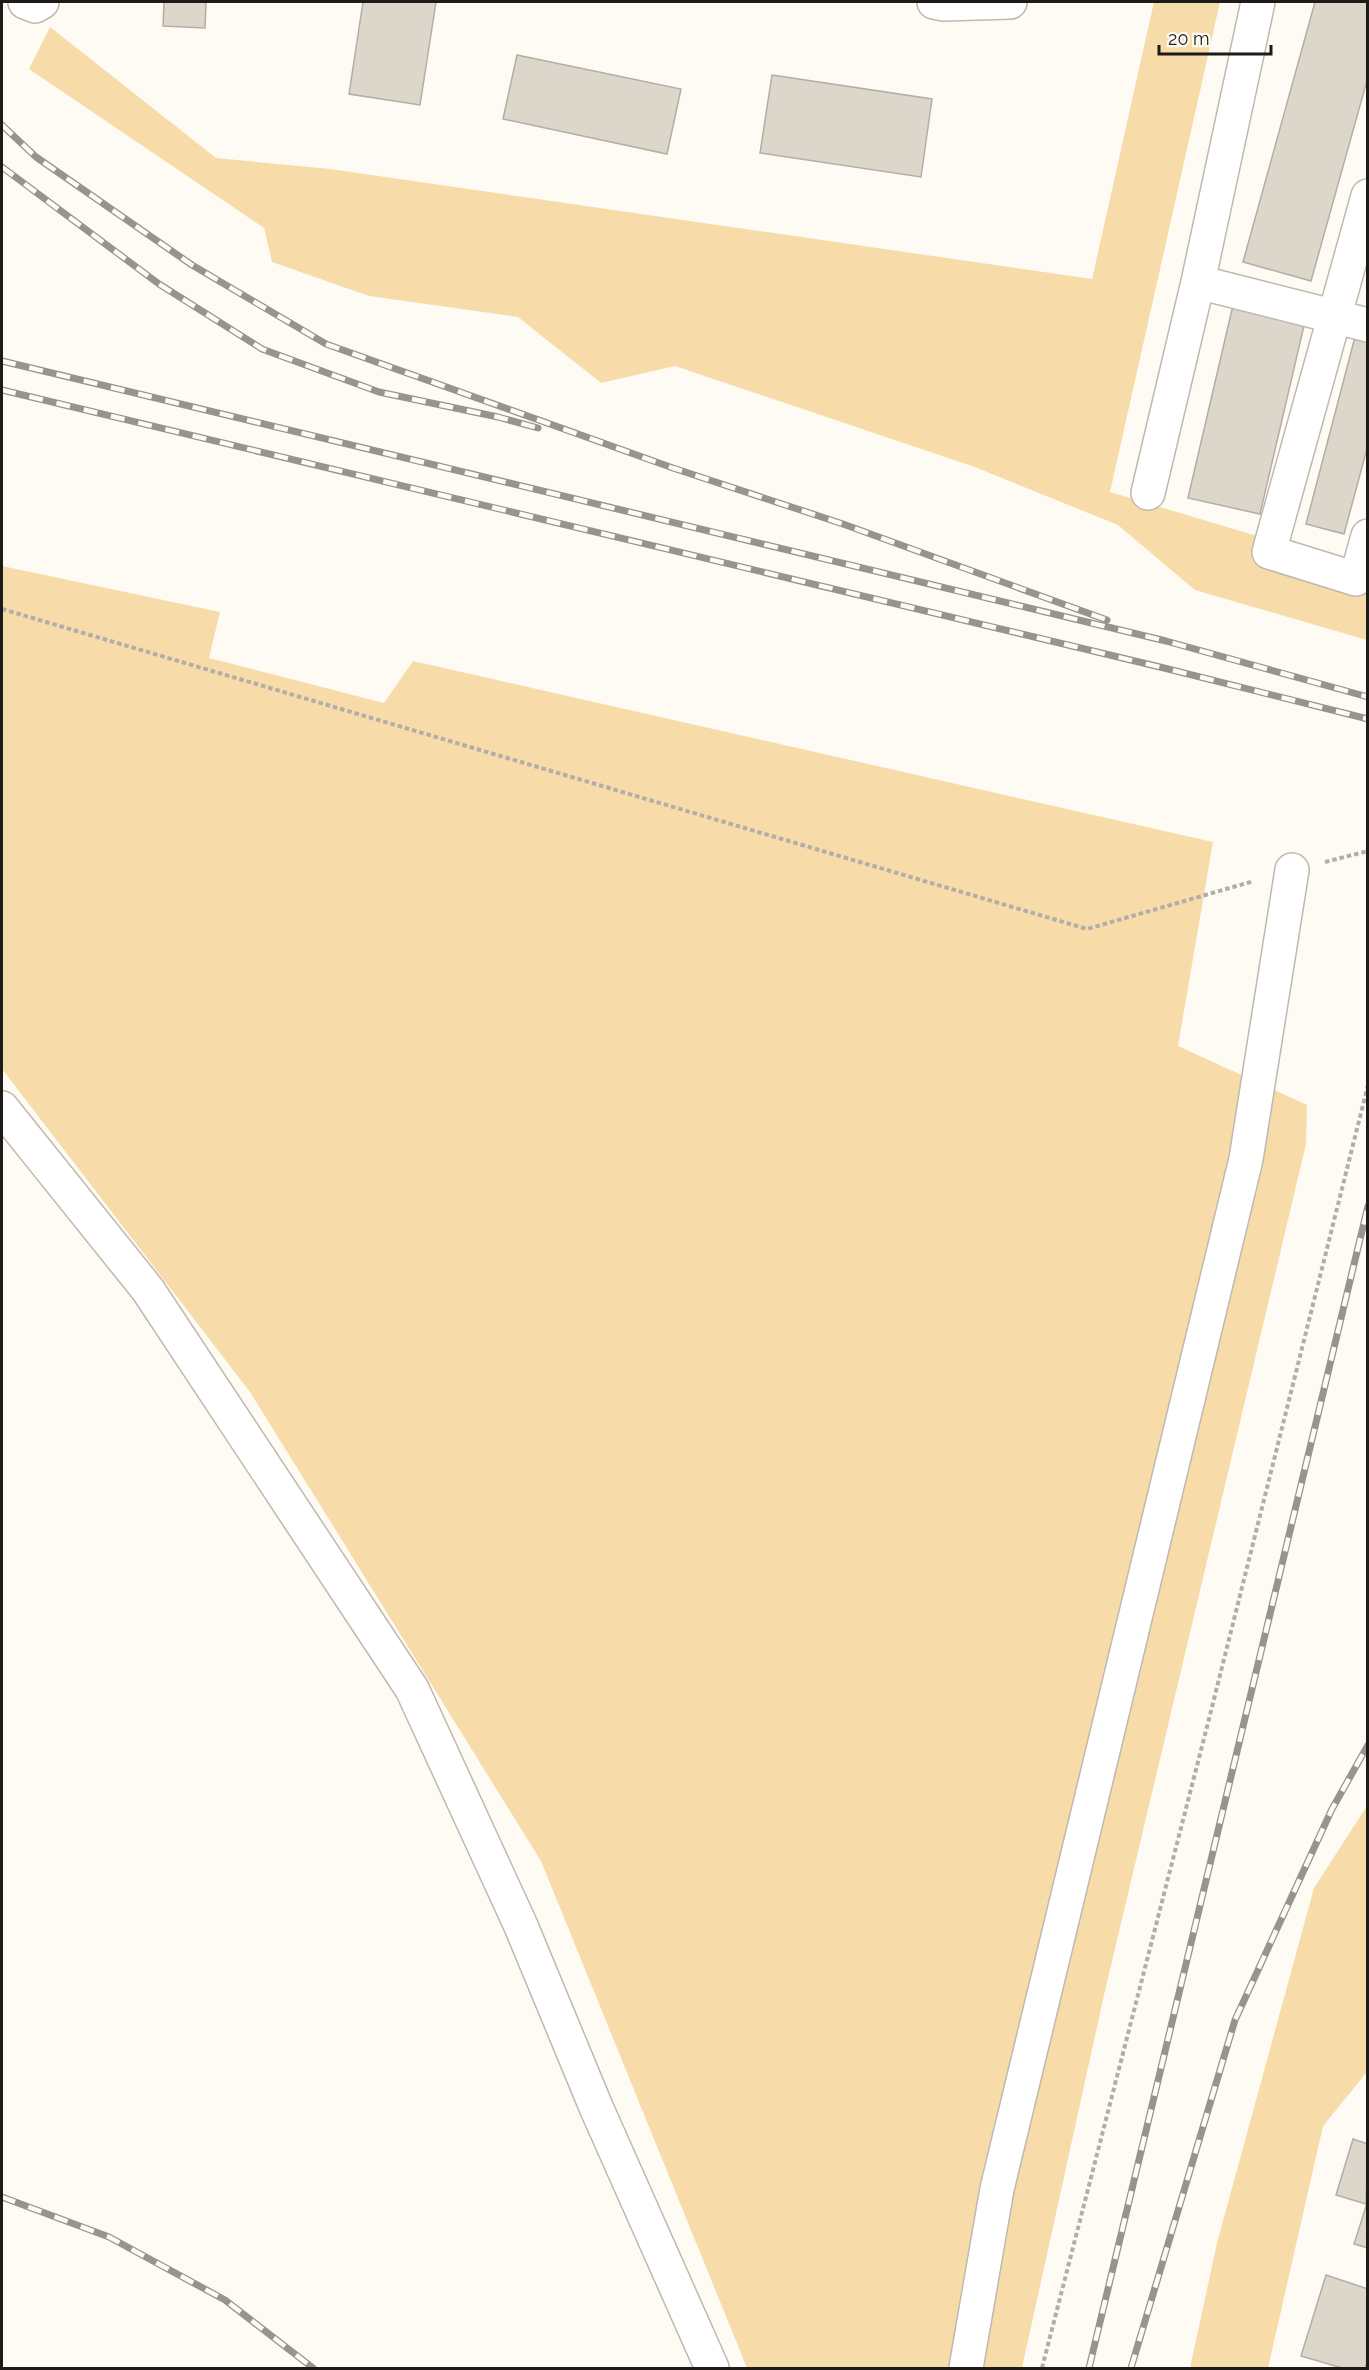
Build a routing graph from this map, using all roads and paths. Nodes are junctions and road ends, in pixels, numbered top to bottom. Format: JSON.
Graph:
{"nodes":[{"id":1,"x":25,"y":2,"type":"edge"},
{"id":2,"x":42,"y":2,"type":"edge"},
{"id":3,"x":934,"y":2,"type":"edge"},
{"id":4,"x":1010,"y":2,"type":"edge"},
{"id":5,"x":1258,"y":2,"type":"edge"},
{"id":6,"x":1368,"y":196,"type":"edge"},
{"id":7,"x":1198,"y":282,"type":"junction"},
{"id":8,"x":1335,"y":315,"type":"junction"},
{"id":9,"x":1368,"y":325,"type":"edge"},
{"id":10,"x":1148,"y":493,"type":"dead end"},
{"id":11,"x":1368,"y":536,"type":"edge"},
{"id":12,"x":2,"y":609,"type":"edge"},
{"id":13,"x":1368,"y":850,"type":"edge"},
{"id":14,"x":1292,"y":870,"type":"junction"},
{"id":15,"x":1368,"y":1085,"type":"edge"},
{"id":16,"x":2,"y":1108,"type":"edge"},
{"id":17,"x":712,"y":2368,"type":"edge"},
{"id":18,"x":966,"y":2368,"type":"edge"},
{"id":19,"x":1042,"y":2368,"type":"edge"}],
"edges":[{"from":1,"to":2,"type":"lane"},
{"from":3,"to":4,"type":"lane"},
{"from":5,"to":7,"type":"lane"},
{"from":6,"to":8,"type":"lane"},
{"from":7,"to":8,"type":"lane"},
{"from":7,"to":10,"type":"lane"},
{"from":8,"to":9,"type":"lane"},
{"from":8,"to":11,"type":"lane"},
{"from":12,"to":14,"type":"path"},
{"from":13,"to":14,"type":"path"},
{"from":14,"to":18,"type":"lane"},
{"from":15,"to":19,"type":"path"},
{"from":16,"to":17,"type":"lane"}]}
